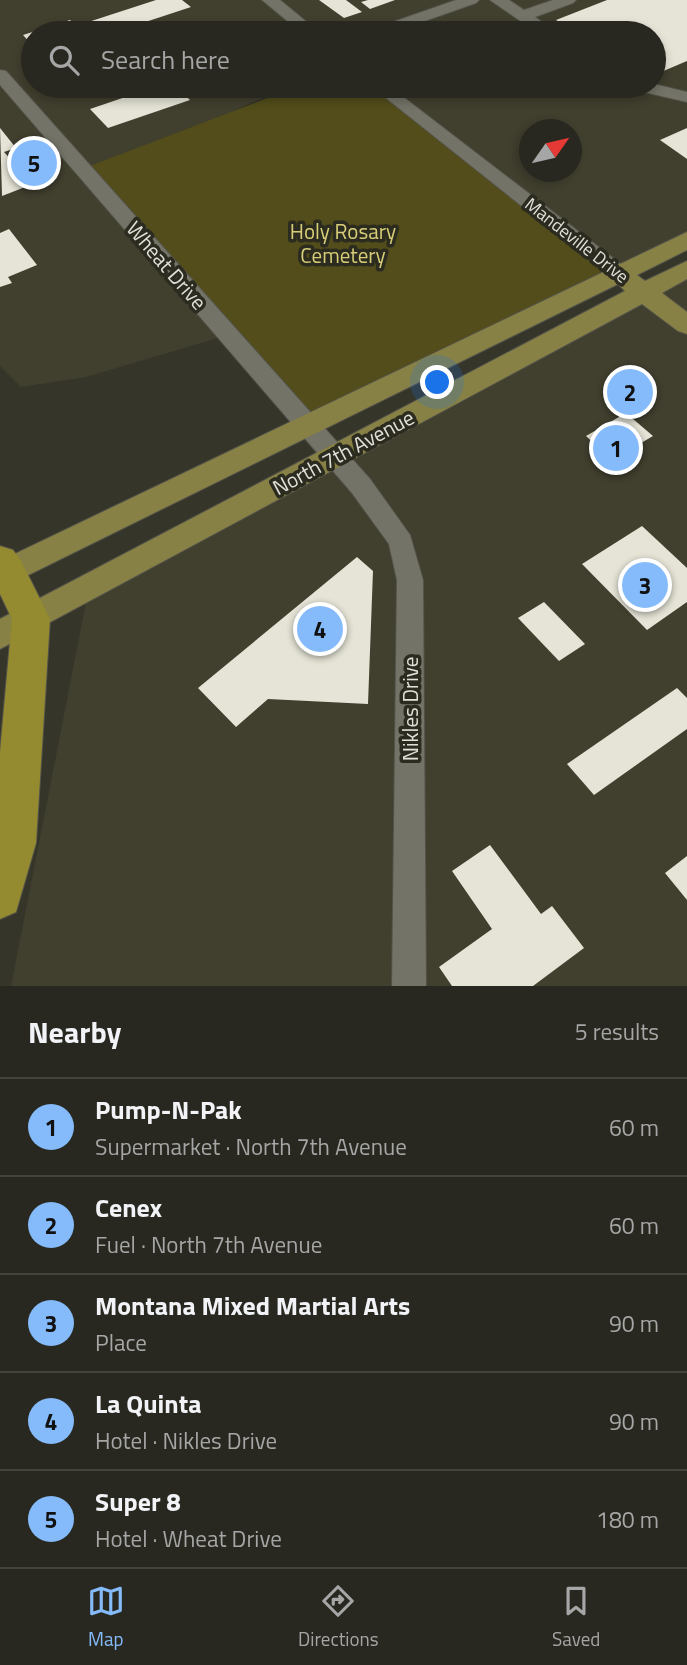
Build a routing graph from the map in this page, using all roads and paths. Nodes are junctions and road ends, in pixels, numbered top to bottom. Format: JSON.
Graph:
{"nodes":[{"id":1,"x":270,"y":0,"type":"edge"},
{"id":2,"x":471,"y":0,"type":"edge"},
{"id":3,"x":498,"y":0,"type":"edge"},
{"id":4,"x":568,"y":0,"type":"edge"},
{"id":5,"x":523,"y":16,"type":"junction"},
{"id":6,"x":297,"y":21,"type":"edge"},
{"id":7,"x":411,"y":21,"type":"edge"},
{"id":8,"x":531,"y":21,"type":"edge"},
{"id":9,"x":0,"y":75,"type":"edge"},
{"id":10,"x":666,"y":92,"type":"edge"},
{"id":11,"x":687,"y":97,"type":"edge"},
{"id":12,"x":394,"y":98,"type":"edge"},
{"id":13,"x":687,"y":240,"type":"edge"},
{"id":14,"x":687,"y":269,"type":"edge"},
{"id":15,"x":619,"y":273,"type":"junction"},
{"id":16,"x":643,"y":292,"type":"junction"},
{"id":17,"x":687,"y":325,"type":"edge"},
{"id":18,"x":306,"y":424,"type":"junction"},
{"id":19,"x":334,"y":456,"type":"junction"},
{"id":20,"x":3,"y":570,"type":"edge"},
{"id":21,"x":16,"y":627,"type":"edge"},
{"id":22,"x":0,"y":896,"type":"edge"},
{"id":23,"x":409,"y":986,"type":"edge"}],
"edges":[{"from":1,"to":6,"type":"street"},
{"from":2,"to":7,"type":"street"},
{"from":3,"to":5,"type":"street"},
{"from":4,"to":5,"type":"street"},
{"from":5,"to":8,"type":"street"},
{"from":9,"to":18,"type":"street","name":"Wheat Drive"},
{"from":10,"to":11,"type":"street"},
{"from":12,"to":15,"type":"street","name":"Mandeville Drive"},
{"from":13,"to":15,"type":"main road","name":"North 7th Avenue"},
{"from":14,"to":16,"type":"main road","name":"North 7th Avenue"},
{"from":15,"to":16,"type":"main road","name":"Mandeville Drive"},
{"from":15,"to":18,"type":"main road","name":"North 7th Avenue"},
{"from":16,"to":17,"type":"main road","name":"Mandeville Drive"},
{"from":16,"to":19,"type":"main road","name":"North 7th Avenue"},
{"from":18,"to":19,"type":"street","name":"Wheat Drive"},
{"from":18,"to":20,"type":"main road","name":"North 7th Avenue"},
{"from":19,"to":21,"type":"main road","name":"North 7th Avenue"},
{"from":19,"to":23,"type":"street","name":"Nikles Drive"},
{"from":20,"to":21,"type":"highway"},
{"from":21,"to":22,"type":"highway"}]}
